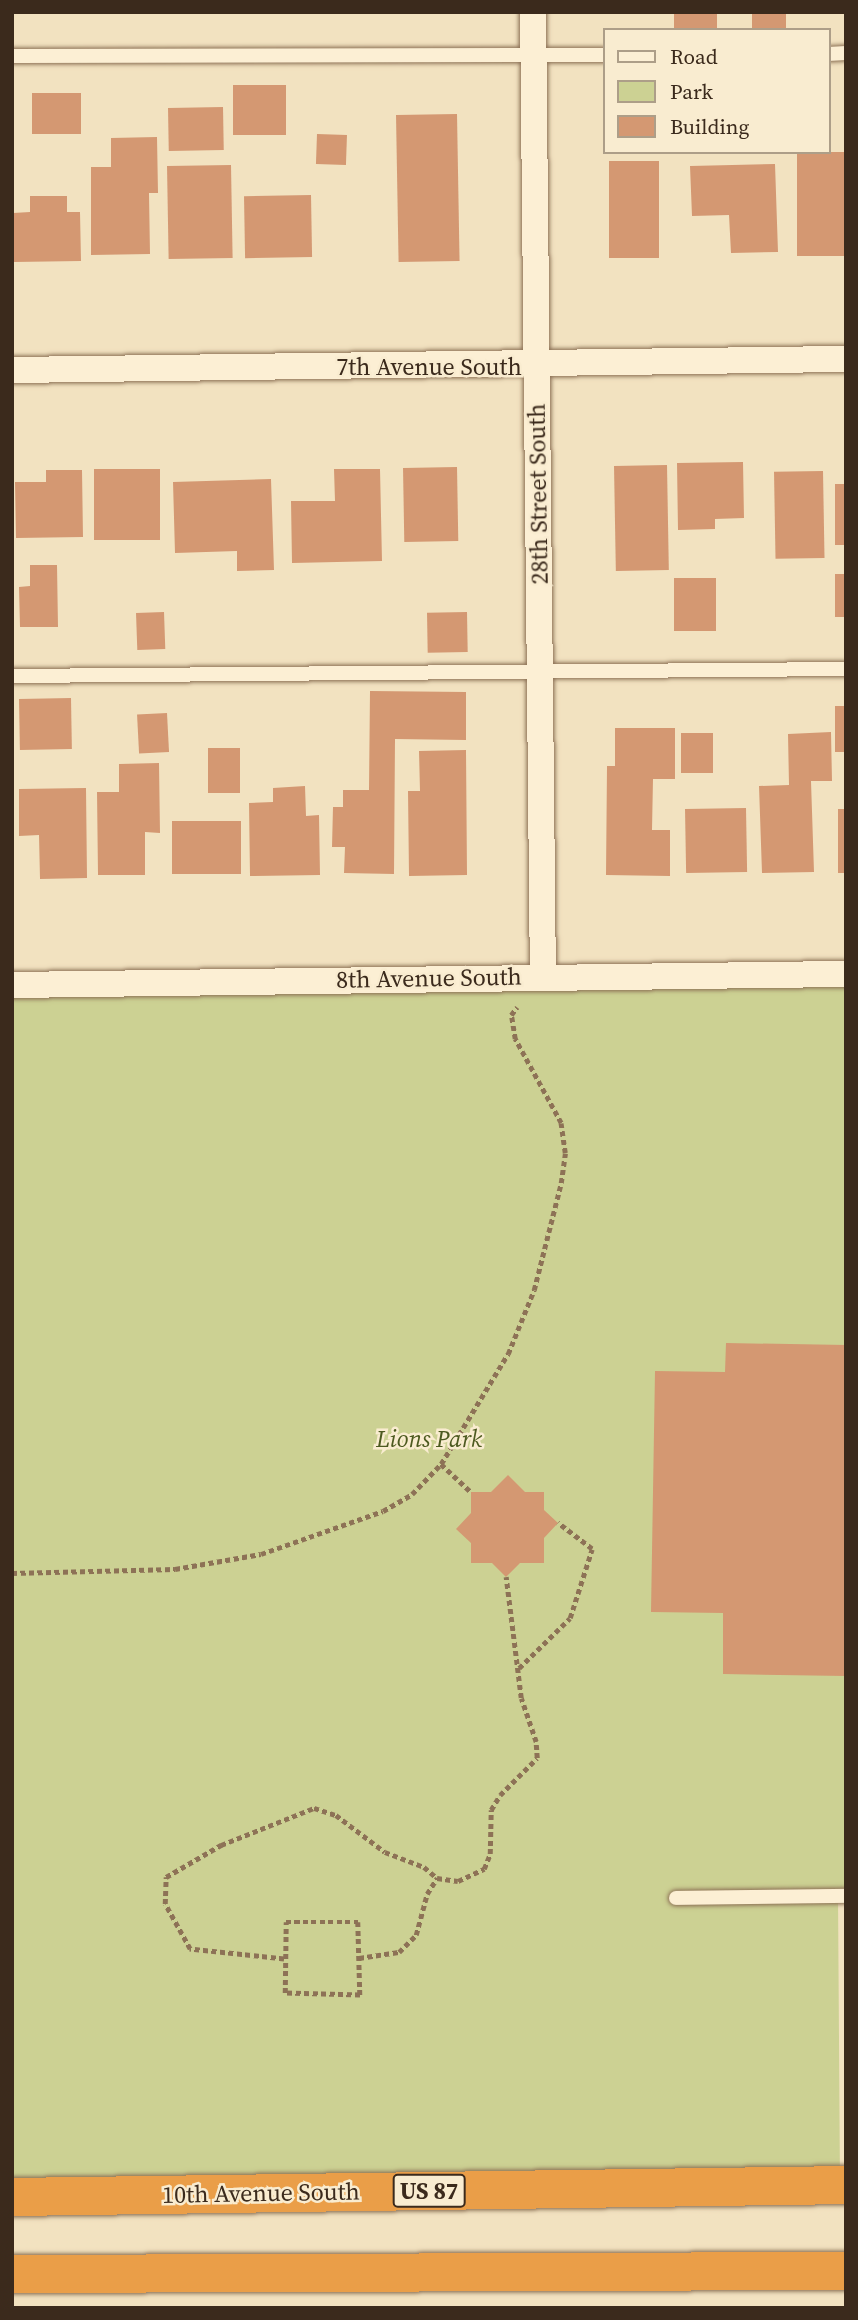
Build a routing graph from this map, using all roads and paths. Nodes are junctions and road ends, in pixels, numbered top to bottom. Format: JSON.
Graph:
{"nodes":[{"id":1,"x":533,"y":12,"type":"edge"},
{"id":2,"x":533,"y":55,"type":"junction"},
{"id":3,"x":602,"y":55,"type":"edge"},
{"id":4,"x":12,"y":56,"type":"edge"},
{"id":5,"x":846,"y":359,"type":"edge"},
{"id":6,"x":537,"y":366,"type":"junction"},
{"id":7,"x":12,"y":370,"type":"edge"},
{"id":8,"x":846,"y":669,"type":"edge"},
{"id":9,"x":540,"y":672,"type":"junction"},
{"id":10,"x":12,"y":676,"type":"edge"},
{"id":11,"x":846,"y":974,"type":"edge"},
{"id":12,"x":543,"y":976,"type":"junction"},
{"id":13,"x":12,"y":985,"type":"edge"},
{"id":14,"x":441,"y":1464,"type":"junction"},
{"id":15,"x":471,"y":1492,"type":"dead end"},
{"id":16,"x":558,"y":1523,"type":"dead end"},
{"id":17,"x":12,"y":1573,"type":"edge"},
{"id":18,"x":506,"y":1577,"type":"dead end"},
{"id":19,"x":519,"y":1669,"type":"junction"},
{"id":20,"x":438,"y":1878,"type":"junction"},
{"id":21,"x":846,"y":1896,"type":"edge"},
{"id":22,"x":676,"y":1898,"type":"dead end"},
{"id":23,"x":359,"y":1958,"type":"junction"},
{"id":24,"x":284,"y":1959,"type":"junction"},
{"id":25,"x":846,"y":2185,"type":"edge"},
{"id":26,"x":12,"y":2197,"type":"edge"},
{"id":27,"x":846,"y":2271,"type":"edge"},
{"id":28,"x":12,"y":2274,"type":"edge"}],
"edges":[{"from":1,"to":2,"type":"street","name":"28th Street South"},
{"from":2,"to":3,"type":"lane"},
{"from":2,"to":4,"type":"lane"},
{"from":2,"to":6,"type":"street","name":"28th Street South"},
{"from":5,"to":6,"type":"street","name":"7th Avenue South"},
{"from":6,"to":7,"type":"street","name":"7th Avenue South"},
{"from":6,"to":9,"type":"street","name":"28th Street South"},
{"from":8,"to":9,"type":"lane"},
{"from":9,"to":10,"type":"lane"},
{"from":9,"to":12,"type":"street","name":"28th Street South"},
{"from":11,"to":12,"type":"street","name":"8th Avenue South"},
{"from":12,"to":13,"type":"street","name":"8th Avenue South"},
{"from":12,"to":14,"type":"path"},
{"from":14,"to":15,"type":"path"},
{"from":14,"to":17,"type":"path"},
{"from":16,"to":19,"type":"path"},
{"from":18,"to":19,"type":"path"},
{"from":19,"to":20,"type":"path"},
{"from":20,"to":23,"type":"path"},
{"from":20,"to":24,"type":"path"},
{"from":21,"to":22,"type":"lane"},
{"from":23,"to":24,"type":"path"},
{"from":23,"to":24,"type":"path"},
{"from":25,"to":26,"type":"highway","name":"10th Avenue South","number":"US 87"},
{"from":27,"to":28,"type":"highway"}]}
